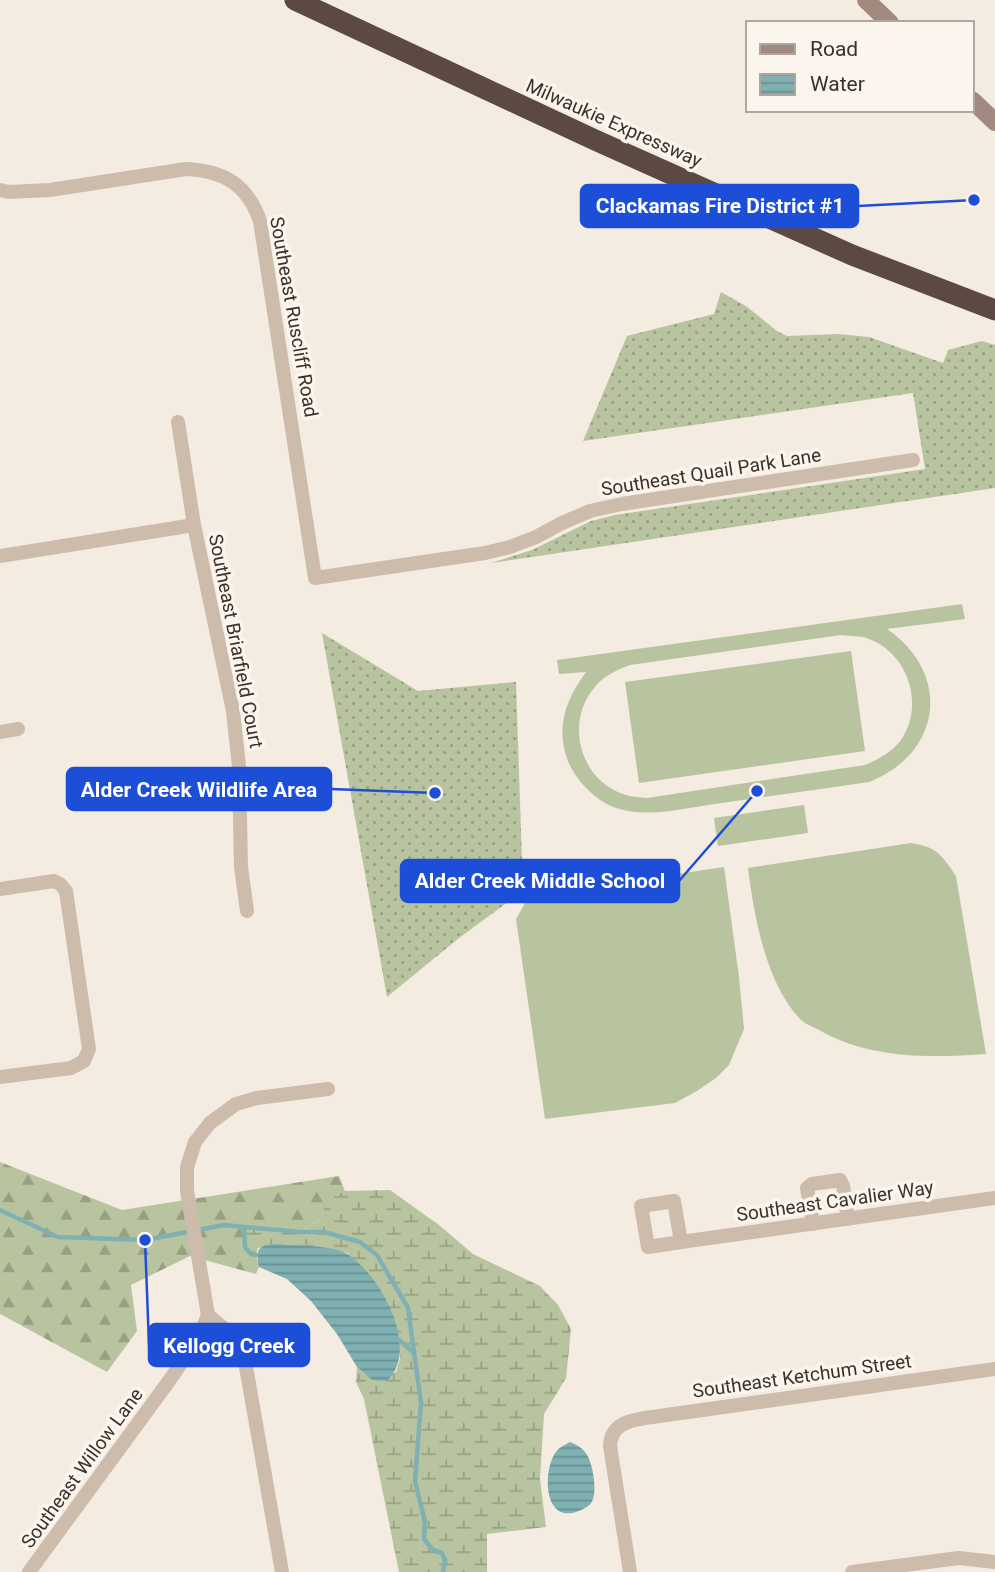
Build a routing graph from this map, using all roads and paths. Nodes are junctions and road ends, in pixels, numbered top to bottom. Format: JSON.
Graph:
{"nodes":[{"id":1,"x":295,"y":0,"type":"edge"},
{"id":2,"x":866,"y":0,"type":"edge"},
{"id":3,"x":888,"y":21,"type":"edge"},
{"id":4,"x":974,"y":102,"type":"edge"},
{"id":5,"x":995,"y":122,"type":"edge"},
{"id":6,"x":0,"y":190,"type":"edge"},
{"id":7,"x":995,"y":310,"type":"edge"},
{"id":8,"x":178,"y":422,"type":"dead end"},
{"id":9,"x":913,"y":460,"type":"dead end"},
{"id":10,"x":194,"y":525,"type":"junction"},
{"id":11,"x":0,"y":556,"type":"edge"},
{"id":12,"x":315,"y":579,"type":"joint"},
{"id":13,"x":18,"y":730,"type":"dead end"},
{"id":14,"x":0,"y":732,"type":"edge"},
{"id":15,"x":0,"y":889,"type":"edge"},
{"id":16,"x":247,"y":911,"type":"dead end"},
{"id":17,"x":0,"y":1077,"type":"edge"},
{"id":18,"x":328,"y":1089,"type":"dead end"},
{"id":19,"x":995,"y":1198,"type":"edge"},
{"id":20,"x":848,"y":1219,"type":"junction"},
{"id":21,"x":813,"y":1224,"type":"junction"},
{"id":22,"x":681,"y":1242,"type":"dead end"},
{"id":23,"x":208,"y":1315,"type":"junction"},
{"id":24,"x":995,"y":1369,"type":"edge"},
{"id":25,"x":995,"y":1562,"type":"edge"},
{"id":26,"x":29,"y":1572,"type":"edge"},
{"id":27,"x":282,"y":1572,"type":"edge"},
{"id":28,"x":630,"y":1572,"type":"edge"},
{"id":29,"x":852,"y":1572,"type":"edge"}],
"edges":[{"from":1,"to":7,"type":"highway","name":"Milwaukie Expressway"},
{"from":2,"to":3,"type":"street"},
{"from":4,"to":5,"type":"street"},
{"from":6,"to":12,"type":"street","name":"Southeast Ruscliff Road"},
{"from":8,"to":10,"type":"street","name":"Southeast Briarfield Court"},
{"from":9,"to":12,"type":"street","name":"Southeast Quail Park Lane"},
{"from":10,"to":11,"type":"street"},
{"from":10,"to":16,"type":"street","name":"Southeast Briarfield Court"},
{"from":13,"to":14,"type":"street"},
{"from":15,"to":17,"type":"street"},
{"from":18,"to":23,"type":"street"},
{"from":19,"to":20,"type":"street","name":"Southeast Cavalier Way"},
{"from":20,"to":21,"type":"street","name":"Southeast Cavalier Way"},
{"from":20,"to":21,"type":"street"},
{"from":21,"to":22,"type":"street","name":"Southeast Cavalier Way"},
{"from":23,"to":26,"type":"street","name":"Southeast Willow Lane"},
{"from":23,"to":27,"type":"street"},
{"from":24,"to":28,"type":"street","name":"Southeast Ketchum Street"},
{"from":25,"to":29,"type":"street"}]}
